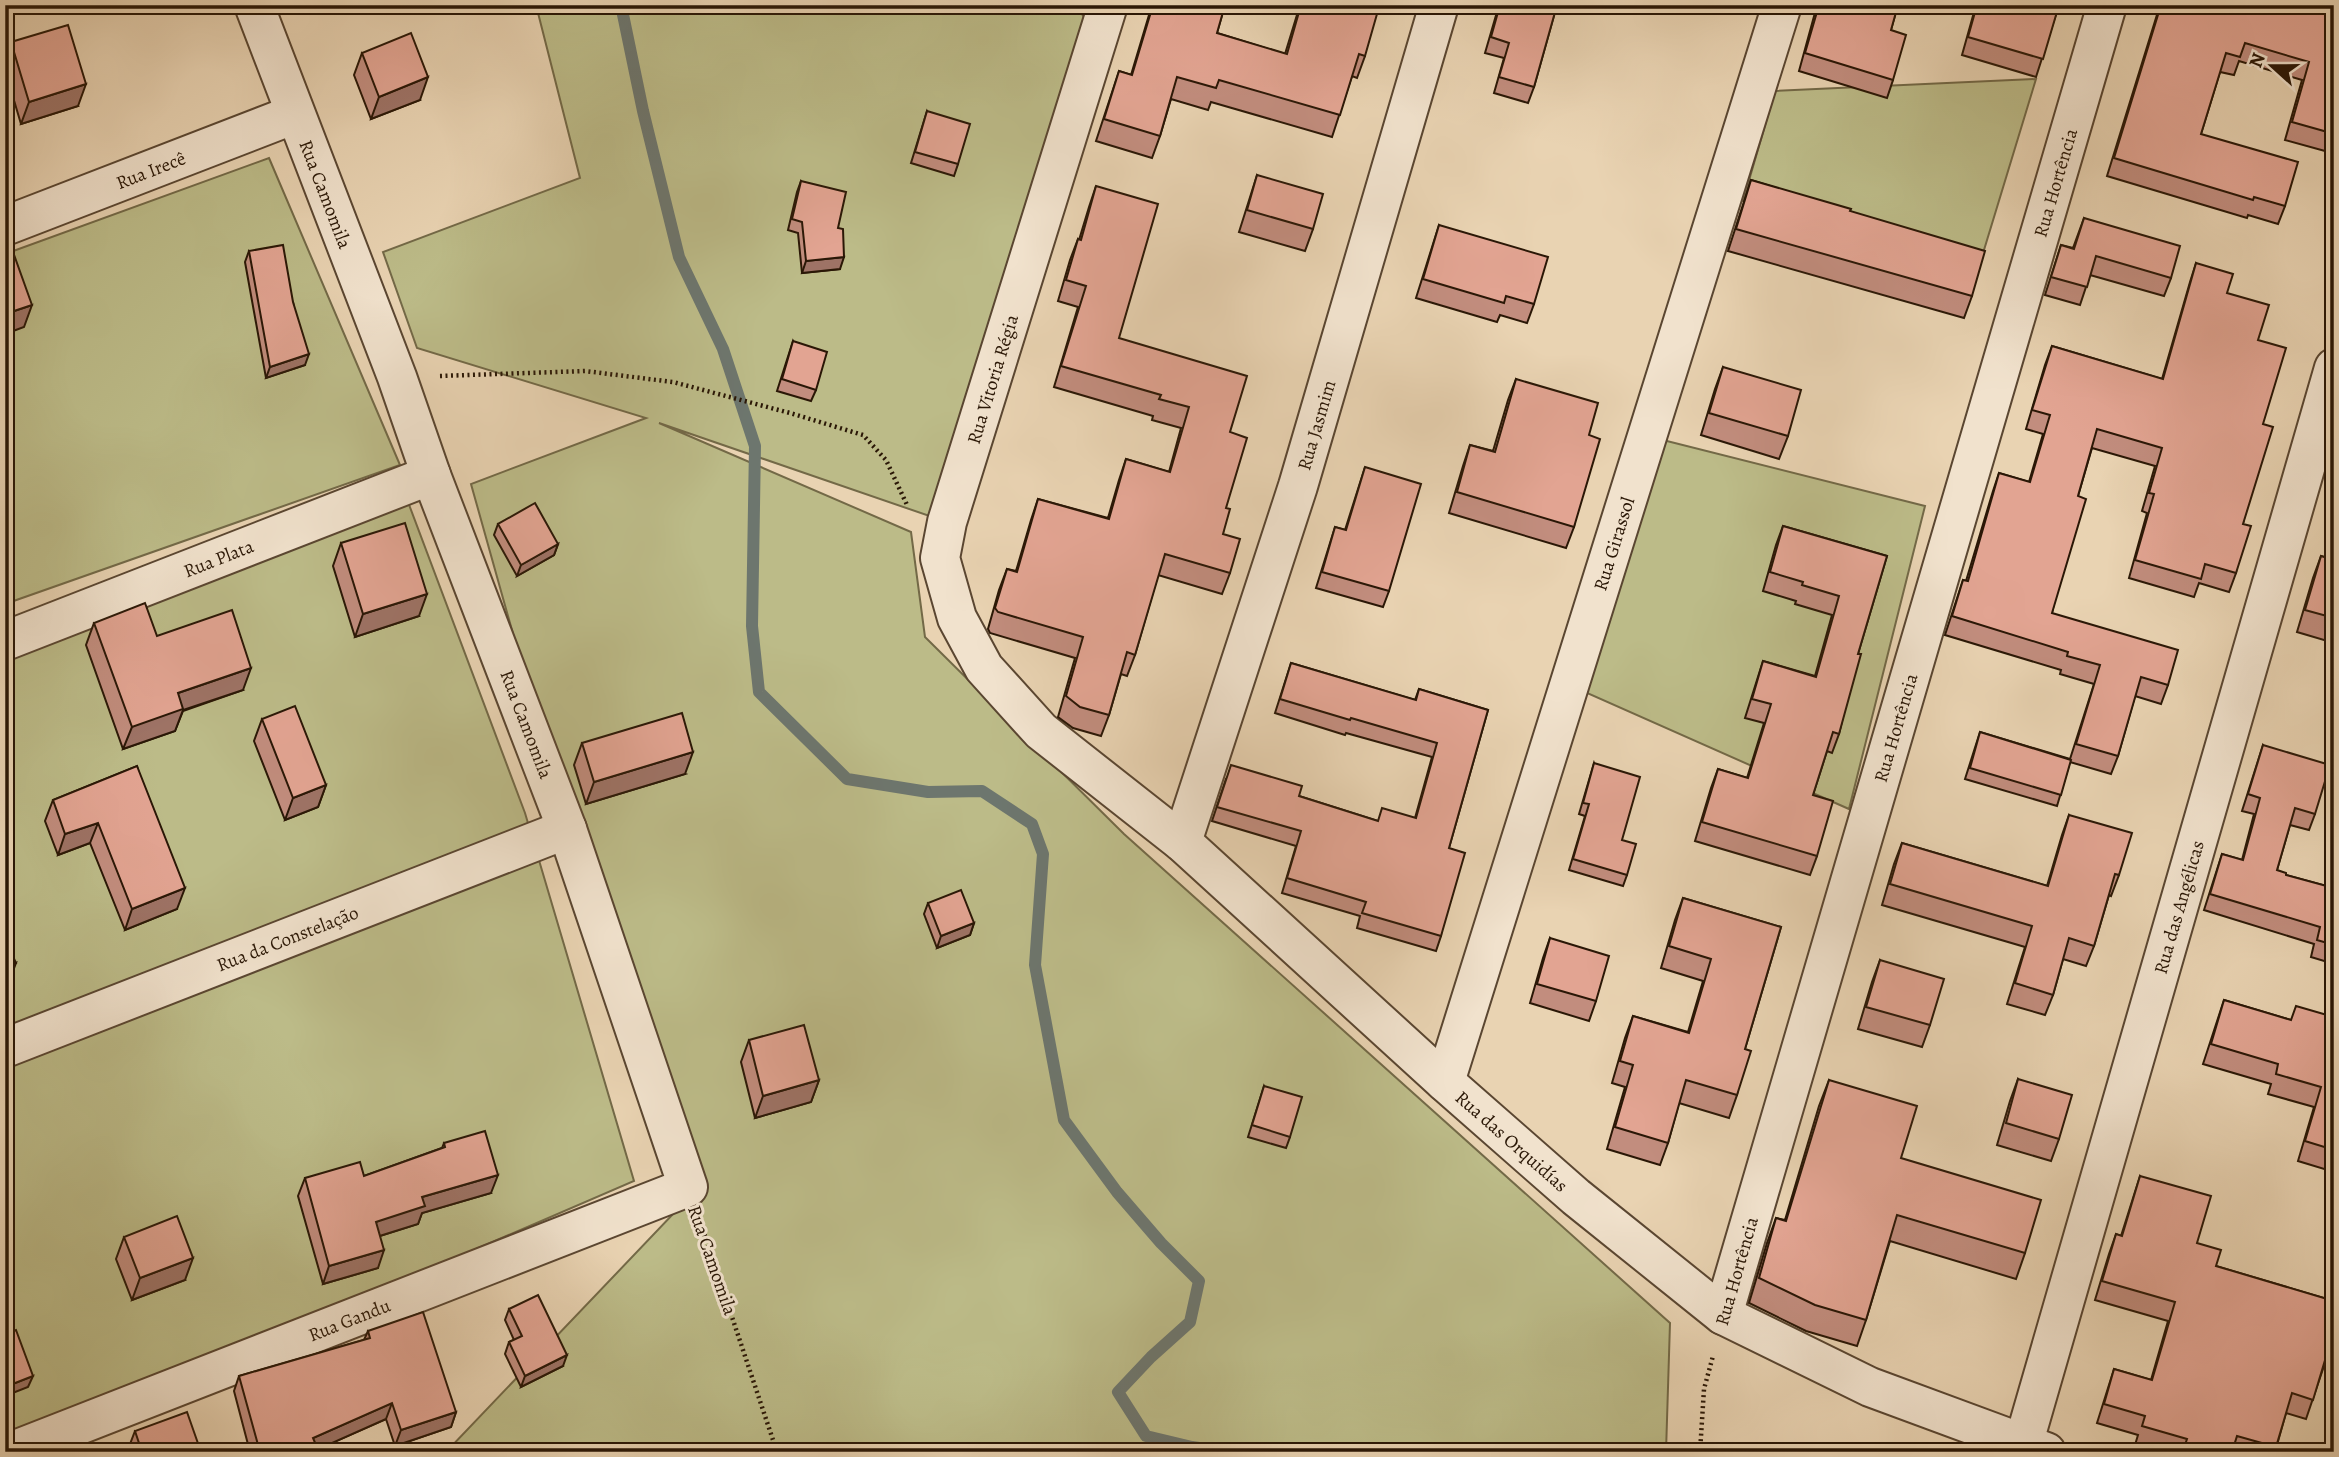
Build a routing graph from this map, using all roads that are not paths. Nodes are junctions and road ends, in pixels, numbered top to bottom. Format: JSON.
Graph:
{"nodes":[{"id":1,"x":254,"y":5,"type":"edge"},
{"id":2,"x":1108,"y":5,"type":"edge"},
{"id":3,"x":1439,"y":5,"type":"edge"},
{"id":4,"x":1782,"y":5,"type":"edge"},
{"id":5,"x":2107,"y":5,"type":"edge"},
{"id":6,"x":295,"y":114,"type":"junction"},
{"id":7,"x":5,"y":226,"type":"edge"},
{"id":8,"x":2334,"y":368,"type":"edge"},
{"id":9,"x":431,"y":475,"type":"junction"},
{"id":10,"x":5,"y":641,"type":"edge"},
{"id":11,"x":1041,"y":731,"type":"joint"},
{"id":12,"x":568,"y":829,"type":"junction"},
{"id":13,"x":1182,"y":842,"type":"junction"},
{"id":14,"x":5,"y":1048,"type":"edge"},
{"id":15,"x":1445,"y":1082,"type":"junction"},
{"id":16,"x":688,"y":1187,"type":"joint"},
{"id":17,"x":1723,"y":1315,"type":"junction"},
{"id":18,"x":2035,"y":1448,"type":"edge"},
{"id":19,"x":10,"y":1452,"type":"edge"}],
"edges":[{"from":1,"to":6,"type":"street","name":"Rua Camomila"},
{"from":2,"to":11,"type":"street","name":"Rua Vitoria Régia"},
{"from":3,"to":13,"type":"street","name":"Rua Jasmim"},
{"from":4,"to":15,"type":"street","name":"Rua Girassol"},
{"from":5,"to":17,"type":"street","name":"Rua Hortência"},
{"from":6,"to":7,"type":"street","name":"Rua Irecê"},
{"from":6,"to":9,"type":"street","name":"Rua Camomila"},
{"from":8,"to":18,"type":"street","name":"Rua das Angélicas"},
{"from":9,"to":10,"type":"street","name":"Rua Plata"},
{"from":9,"to":12,"type":"street","name":"Rua Camomila"},
{"from":11,"to":13,"type":"street","name":"Rua das Orquidías"},
{"from":12,"to":14,"type":"street","name":"Rua da Constelação"},
{"from":12,"to":16,"type":"street","name":"Rua Camomila"},
{"from":13,"to":15,"type":"street","name":"Rua das Orquidías"},
{"from":15,"to":17,"type":"street","name":"Rua das Orquidías"},
{"from":16,"to":19,"type":"street","name":"Rua Gandu"},
{"from":17,"to":18,"type":"street","name":"Rua das Orquidías"}]}
